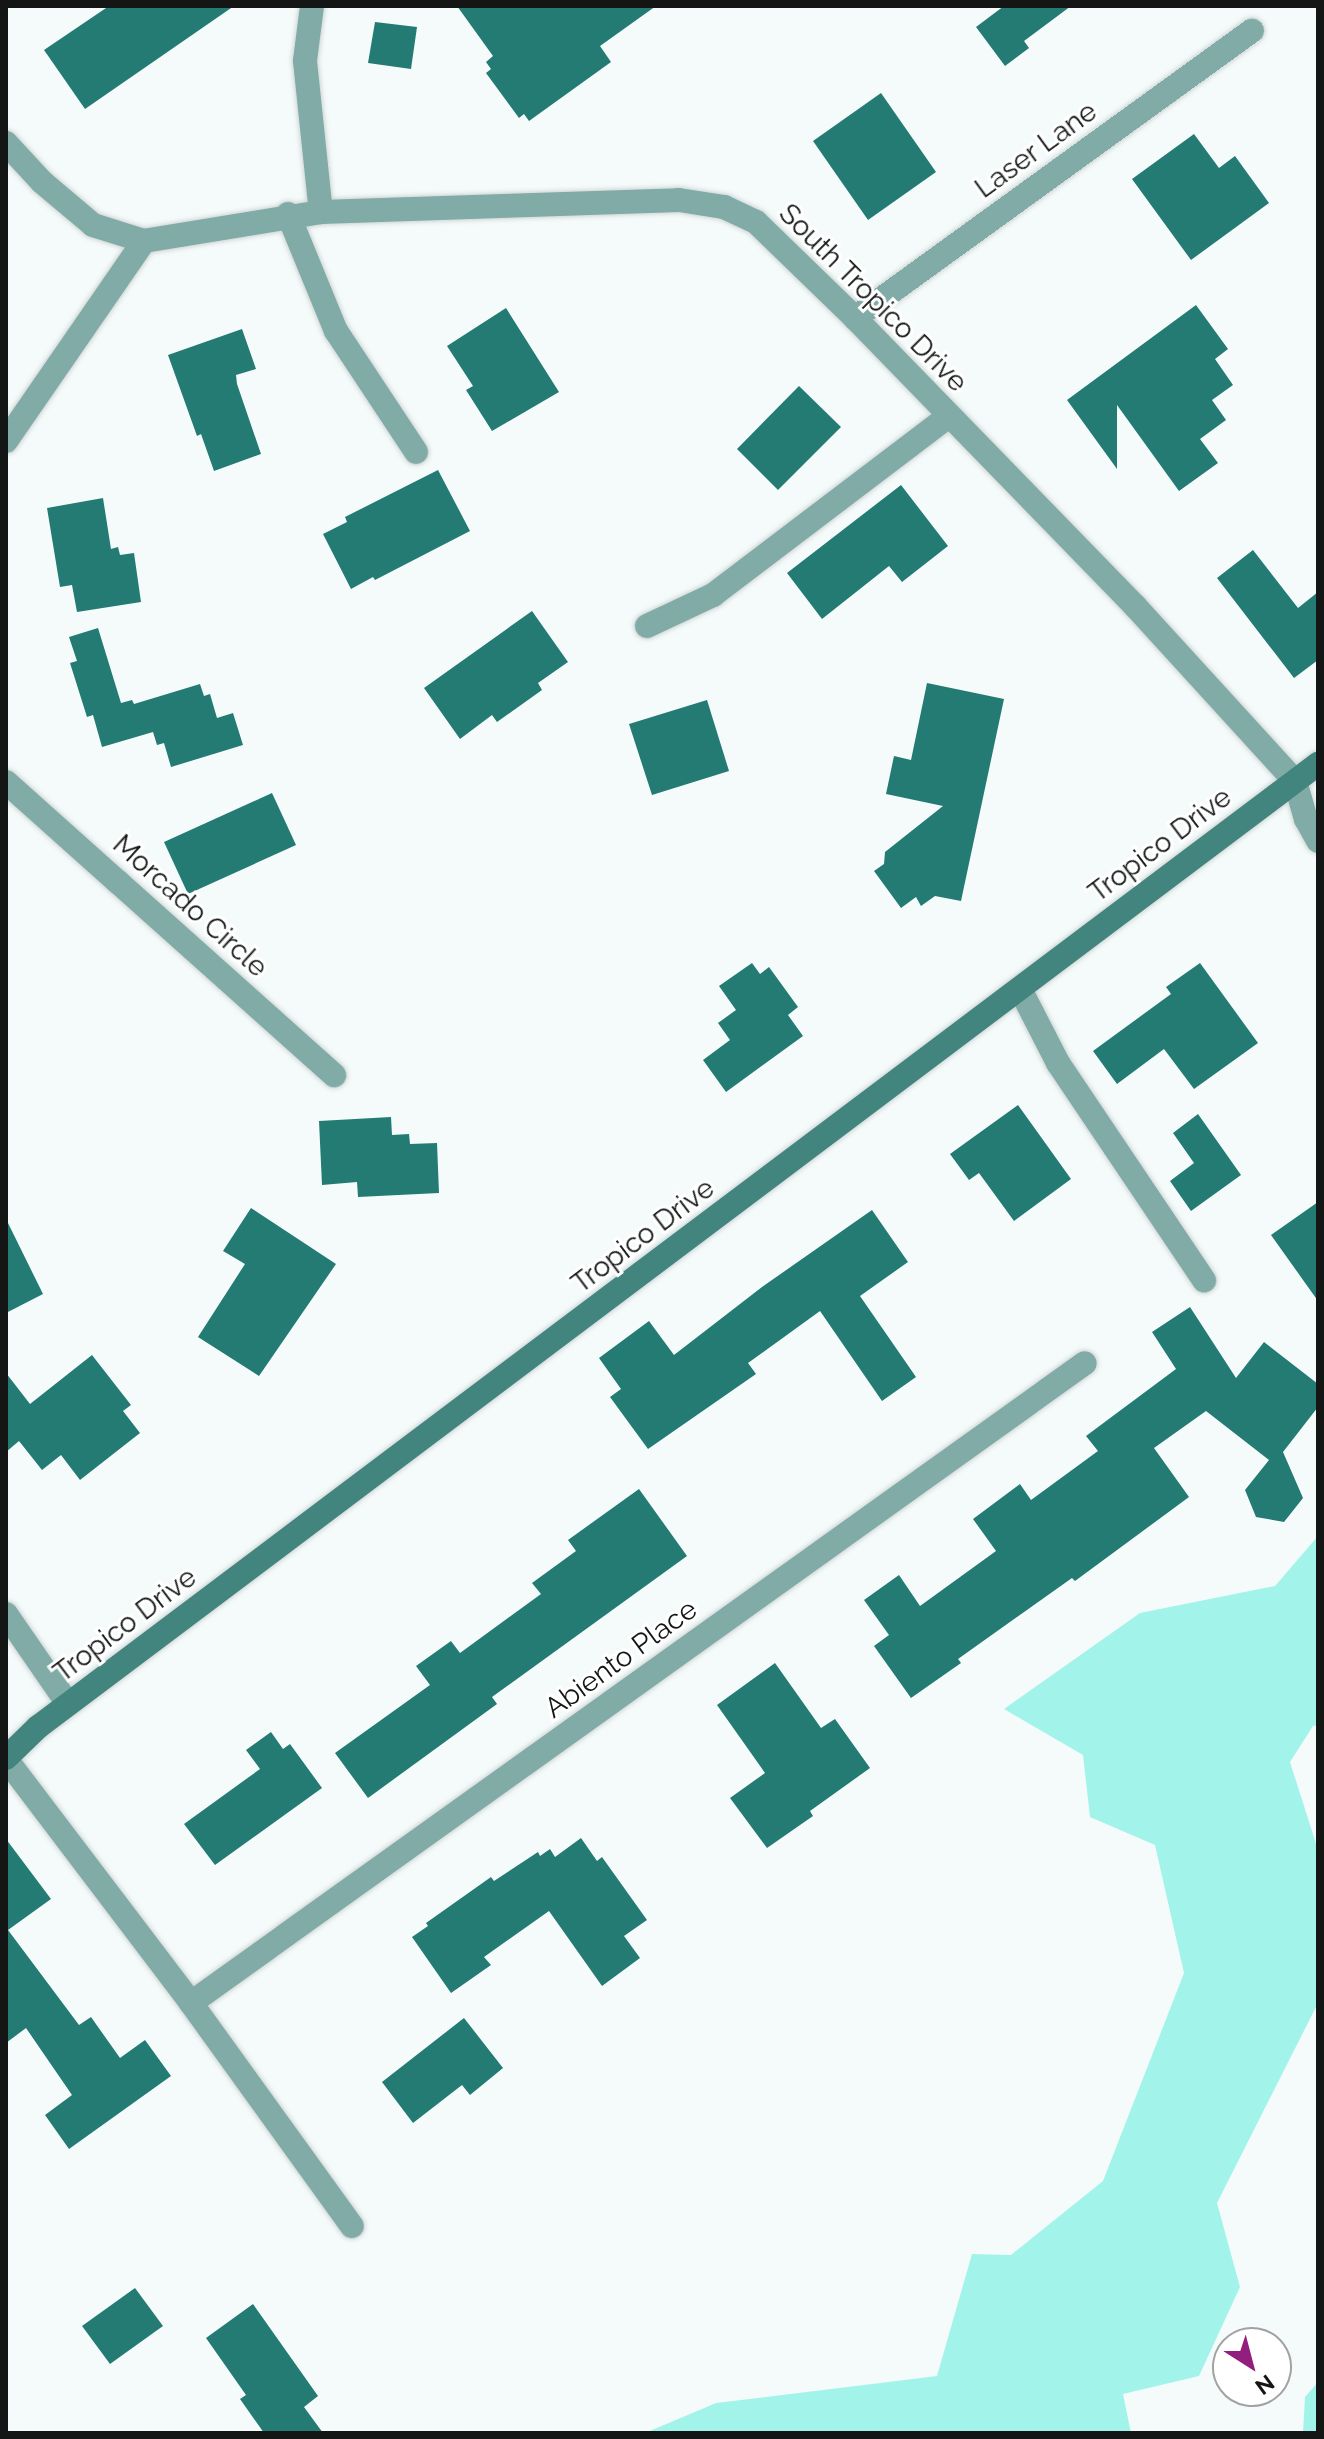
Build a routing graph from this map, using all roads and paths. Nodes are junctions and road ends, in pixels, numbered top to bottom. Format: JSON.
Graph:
{"nodes":[{"id":1,"x":312,"y":6,"type":"edge"},
{"id":2,"x":1252,"y":31,"type":"dead end"},
{"id":3,"x":6,"y":143,"type":"edge"},
{"id":4,"x":321,"y":212,"type":"junction"},
{"id":5,"x":288,"y":214,"type":"junction"},
{"id":6,"x":144,"y":241,"type":"junction"},
{"id":7,"x":855,"y":318,"type":"junction"},
{"id":8,"x":949,"y":416,"type":"junction"},
{"id":9,"x":6,"y":441,"type":"edge"},
{"id":10,"x":416,"y":452,"type":"dead end"},
{"id":11,"x":647,"y":626,"type":"dead end"},
{"id":12,"x":1318,"y":764,"type":"edge"},
{"id":13,"x":1295,"y":781,"type":"junction"},
{"id":14,"x":6,"y":782,"type":"edge"},
{"id":15,"x":1318,"y":841,"type":"edge"},
{"id":16,"x":1020,"y":989,"type":"junction"},
{"id":17,"x":334,"y":1075,"type":"dead end"},
{"id":18,"x":1204,"y":1280,"type":"dead end"},
{"id":19,"x":1085,"y":1363,"type":"dead end"},
{"id":20,"x":6,"y":1614,"type":"edge"},
{"id":21,"x":68,"y":1704,"type":"junction"},
{"id":22,"x":6,"y":1759,"type":"edge"},
{"id":23,"x":191,"y":2003,"type":"junction"},
{"id":24,"x":352,"y":2226,"type":"dead end"}],
"edges":[{"from":1,"to":4,"type":"street"},
{"from":2,"to":7,"type":"street","name":"Laser Lane"},
{"from":3,"to":6,"type":"street","name":"South Tropico Drive"},
{"from":4,"to":5,"type":"street","name":"South Tropico Drive"},
{"from":4,"to":7,"type":"street","name":"South Tropico Drive"},
{"from":5,"to":6,"type":"street","name":"South Tropico Drive"},
{"from":5,"to":10,"type":"street"},
{"from":6,"to":9,"type":"street"},
{"from":7,"to":8,"type":"street","name":"South Tropico Drive"},
{"from":8,"to":11,"type":"street"},
{"from":8,"to":13,"type":"street","name":"South Tropico Drive"},
{"from":12,"to":13,"type":"street","name":"Tropico Drive"},
{"from":13,"to":15,"type":"street"},
{"from":13,"to":16,"type":"street","name":"Tropico Drive"},
{"from":14,"to":17,"type":"street","name":"Morcado Circle"},
{"from":16,"to":18,"type":"street"},
{"from":16,"to":21,"type":"street","name":"Tropico Drive"},
{"from":19,"to":23,"type":"street","name":"Abiento Place"},
{"from":20,"to":21,"type":"street"},
{"from":21,"to":22,"type":"street","name":"Tropico Drive"},
{"from":22,"to":23,"type":"street"},
{"from":23,"to":24,"type":"street"}]}
